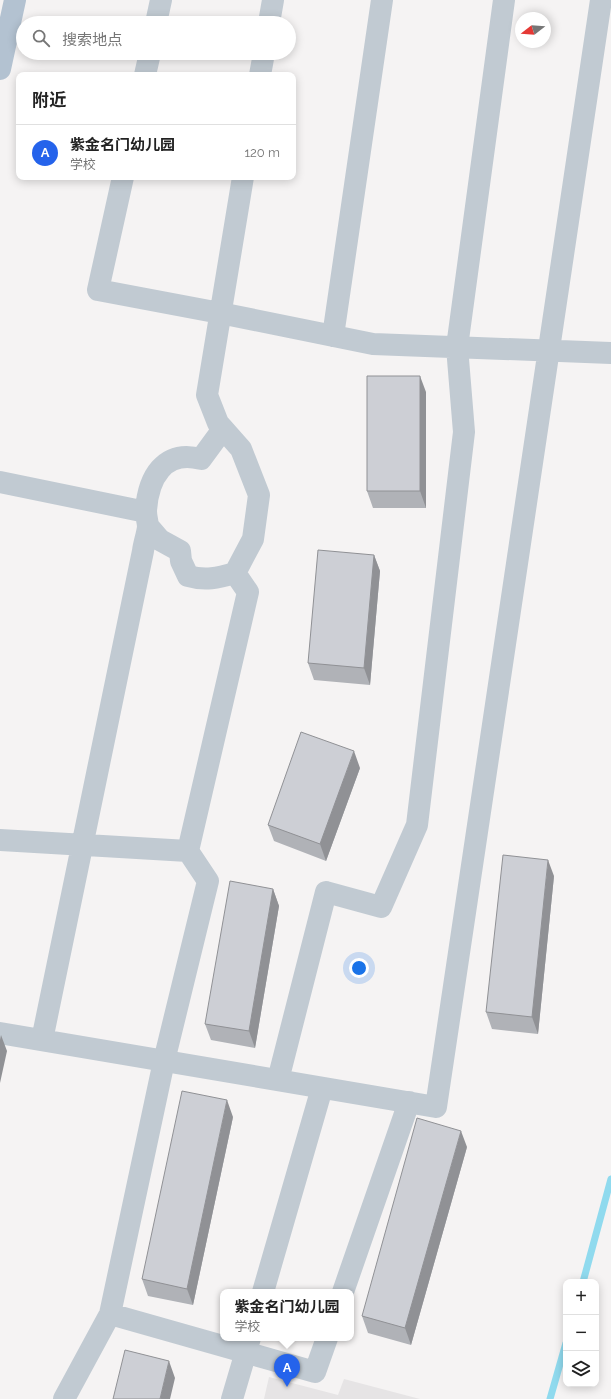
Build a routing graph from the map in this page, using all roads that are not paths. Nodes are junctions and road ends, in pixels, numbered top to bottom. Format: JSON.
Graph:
{"nodes":[{"id":1,"x":15,"y":0,"type":"edge"},
{"id":2,"x":161,"y":0,"type":"edge"},
{"id":3,"x":273,"y":0,"type":"edge"},
{"id":4,"x":382,"y":0,"type":"edge"},
{"id":5,"x":504,"y":0,"type":"edge"},
{"id":6,"x":601,"y":0,"type":"edge"},
{"id":7,"x":158,"y":16,"type":"edge"},
{"id":8,"x":270,"y":16,"type":"edge"},
{"id":9,"x":148,"y":60,"type":"edge"},
{"id":10,"x":263,"y":60,"type":"edge"},
{"id":11,"x":0,"y":69,"type":"edge"},
{"id":12,"x":146,"y":72,"type":"edge"},
{"id":13,"x":261,"y":72,"type":"edge"},
{"id":14,"x":122,"y":180,"type":"edge"},
{"id":15,"x":242,"y":180,"type":"edge"},
{"id":16,"x":220,"y":313,"type":"junction"},
{"id":17,"x":333,"y":336,"type":"junction"},
{"id":18,"x":457,"y":347,"type":"junction"},
{"id":19,"x":550,"y":351,"type":"junction"},
{"id":20,"x":611,"y":353,"type":"edge"},
{"id":21,"x":223,"y":428,"type":"junction"},
{"id":22,"x":0,"y":482,"type":"edge"},
{"id":23,"x":147,"y":519,"type":"junction"},
{"id":24,"x":235,"y":573,"type":"junction"},
{"id":25,"x":0,"y":840,"type":"edge"},
{"id":26,"x":83,"y":845,"type":"junction"},
{"id":27,"x":188,"y":851,"type":"junction"},
{"id":28,"x":0,"y":1033,"type":"edge"},
{"id":29,"x":42,"y":1040,"type":"junction"},
{"id":30,"x":164,"y":1061,"type":"junction"},
{"id":31,"x":278,"y":1080,"type":"junction"},
{"id":32,"x":322,"y":1088,"type":"junction"},
{"id":33,"x":409,"y":1102,"type":"junction"},
{"id":34,"x":264,"y":1289,"type":"edge"},
{"id":35,"x":344,"y":1289,"type":"edge"},
{"id":36,"x":110,"y":1314,"type":"junction"},
{"id":37,"x":220,"y":1339,"type":"edge"},
{"id":38,"x":230,"y":1341,"type":"edge"},
{"id":39,"x":326,"y":1341,"type":"edge"},
{"id":40,"x":248,"y":1345,"type":"edge"},
{"id":41,"x":64,"y":1399,"type":"edge"},
{"id":42,"x":232,"y":1399,"type":"edge"}],
"edges":[{"from":1,"to":11,"type":"main road"},
{"from":2,"to":7,"type":"street"},
{"from":3,"to":8,"type":"street"},
{"from":4,"to":17,"type":"street"},
{"from":5,"to":18,"type":"street"},
{"from":6,"to":19,"type":"street"},
{"from":9,"to":12,"type":"street"},
{"from":10,"to":13,"type":"street"},
{"from":14,"to":16,"type":"street"},
{"from":15,"to":16,"type":"street"},
{"from":16,"to":17,"type":"street"},
{"from":16,"to":21,"type":"street"},
{"from":17,"to":18,"type":"street"},
{"from":18,"to":19,"type":"street"},
{"from":18,"to":31,"type":"street"},
{"from":19,"to":20,"type":"street"},
{"from":19,"to":33,"type":"street"},
{"from":21,"to":23,"type":"street"},
{"from":21,"to":24,"type":"street"},
{"from":22,"to":23,"type":"street"},
{"from":23,"to":24,"type":"street"},
{"from":23,"to":26,"type":"street"},
{"from":24,"to":27,"type":"street"},
{"from":25,"to":26,"type":"street"},
{"from":26,"to":27,"type":"street"},
{"from":26,"to":29,"type":"street"},
{"from":27,"to":30,"type":"street"},
{"from":28,"to":29,"type":"street"},
{"from":29,"to":30,"type":"street"},
{"from":30,"to":31,"type":"street"},
{"from":30,"to":36,"type":"street"},
{"from":31,"to":32,"type":"street"},
{"from":32,"to":33,"type":"street"},
{"from":32,"to":34,"type":"street"},
{"from":33,"to":35,"type":"street"},
{"from":36,"to":37,"type":"street"},
{"from":36,"to":41,"type":"street"},
{"from":38,"to":40,"type":"street"},
{"from":39,"to":40,"type":"street"},
{"from":40,"to":42,"type":"street"}]}
